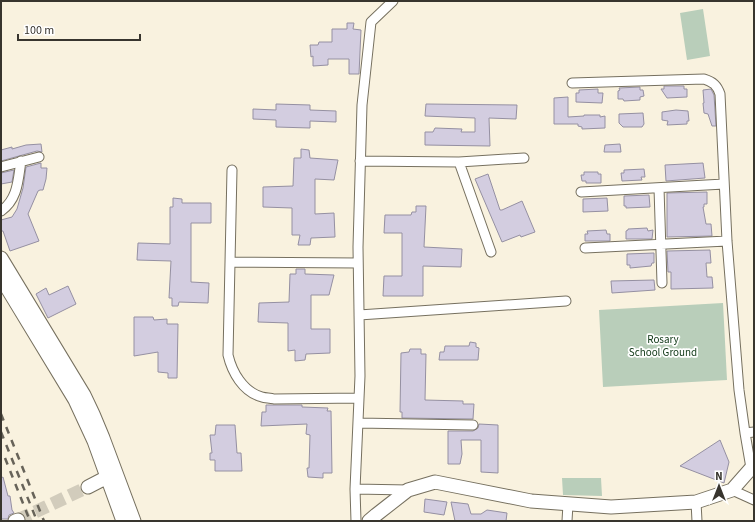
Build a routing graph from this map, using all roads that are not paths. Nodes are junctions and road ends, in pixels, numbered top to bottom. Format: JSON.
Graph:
{"nodes":[{"id":1,"x":393,"y":1,"type":"edge"},
{"id":2,"x":572,"y":83,"type":"dead end"},
{"id":3,"x":39,"y":157,"type":"dead end"},
{"id":4,"x":524,"y":158,"type":"dead end"},
{"id":5,"x":21,"y":161,"type":"junction"},
{"id":6,"x":360,"y":161,"type":"junction"},
{"id":7,"x":459,"y":162,"type":"junction"},
{"id":8,"x":1,"y":167,"type":"edge"},
{"id":9,"x":232,"y":170,"type":"dead end"},
{"id":10,"x":724,"y":184,"type":"junction"},
{"id":11,"x":659,"y":188,"type":"junction"},
{"id":12,"x":581,"y":192,"type":"dead end"},
{"id":13,"x":1,"y":210,"type":"edge"},
{"id":14,"x":727,"y":240,"type":"junction"},
{"id":15,"x":661,"y":244,"type":"junction"},
{"id":16,"x":585,"y":248,"type":"dead end"},
{"id":17,"x":491,"y":252,"type":"dead end"},
{"id":18,"x":1,"y":258,"type":"edge"},
{"id":19,"x":230,"y":262,"type":"junction"},
{"id":20,"x":358,"y":263,"type":"junction"},
{"id":21,"x":1,"y":278,"type":"edge"},
{"id":22,"x":662,"y":283,"type":"dead end"},
{"id":23,"x":566,"y":301,"type":"dead end"},
{"id":24,"x":359,"y":315,"type":"junction"},
{"id":25,"x":359,"y":398,"type":"junction"},
{"id":26,"x":358,"y":423,"type":"junction"},
{"id":27,"x":472,"y":425,"type":"dead end"},
{"id":28,"x":750,"y":433,"type":"edge"},
{"id":29,"x":753,"y":467,"type":"edge"},
{"id":30,"x":110,"y":475,"type":"junction"},
{"id":31,"x":88,"y":487,"type":"tunnel mouth"},
{"id":32,"x":355,"y":489,"type":"junction"},
{"id":33,"x":408,"y":490,"type":"junction"},
{"id":34,"x":732,"y":490,"type":"junction"},
{"id":35,"x":754,"y":500,"type":"edge"},
{"id":36,"x":696,"y":502,"type":"junction"},
{"id":37,"x":568,"y":504,"type":"junction"},
{"id":38,"x":123,"y":521,"type":"edge"},
{"id":39,"x":134,"y":521,"type":"edge"},
{"id":40,"x":356,"y":521,"type":"edge"},
{"id":41,"x":370,"y":521,"type":"edge"},
{"id":42,"x":567,"y":521,"type":"edge"},
{"id":43,"x":697,"y":521,"type":"edge"}],
"edges":[{"from":1,"to":6,"type":"street"},
{"from":2,"to":10,"type":"street"},
{"from":3,"to":5,"type":"street"},
{"from":4,"to":7,"type":"street"},
{"from":5,"to":8,"type":"street"},
{"from":5,"to":13,"type":"street"},
{"from":6,"to":7,"type":"street"},
{"from":6,"to":20,"type":"street"},
{"from":7,"to":17,"type":"street"},
{"from":9,"to":19,"type":"street"},
{"from":10,"to":11,"type":"street"},
{"from":10,"to":14,"type":"street"},
{"from":11,"to":12,"type":"street"},
{"from":11,"to":15,"type":"street"},
{"from":14,"to":15,"type":"street"},
{"from":14,"to":28,"type":"street"},
{"from":15,"to":16,"type":"street"},
{"from":15,"to":22,"type":"street"},
{"from":18,"to":30,"type":"main road"},
{"from":19,"to":20,"type":"street"},
{"from":19,"to":25,"type":"street"},
{"from":20,"to":24,"type":"street"},
{"from":21,"to":30,"type":"main road"},
{"from":23,"to":24,"type":"street"},
{"from":24,"to":25,"type":"street"},
{"from":25,"to":26,"type":"street"},
{"from":26,"to":27,"type":"street"},
{"from":26,"to":32,"type":"street"},
{"from":28,"to":29,"type":"street"},
{"from":29,"to":34,"type":"main road"},
{"from":30,"to":31,"type":"main road"},
{"from":30,"to":38,"type":"main road"},
{"from":30,"to":39,"type":"main road"},
{"from":32,"to":33,"type":"street"},
{"from":32,"to":40,"type":"street"},
{"from":33,"to":37,"type":"main road"},
{"from":33,"to":41,"type":"main road"},
{"from":34,"to":35,"type":"street"},
{"from":34,"to":36,"type":"main road"},
{"from":36,"to":37,"type":"main road"},
{"from":36,"to":43,"type":"street"},
{"from":37,"to":42,"type":"street"}]}
